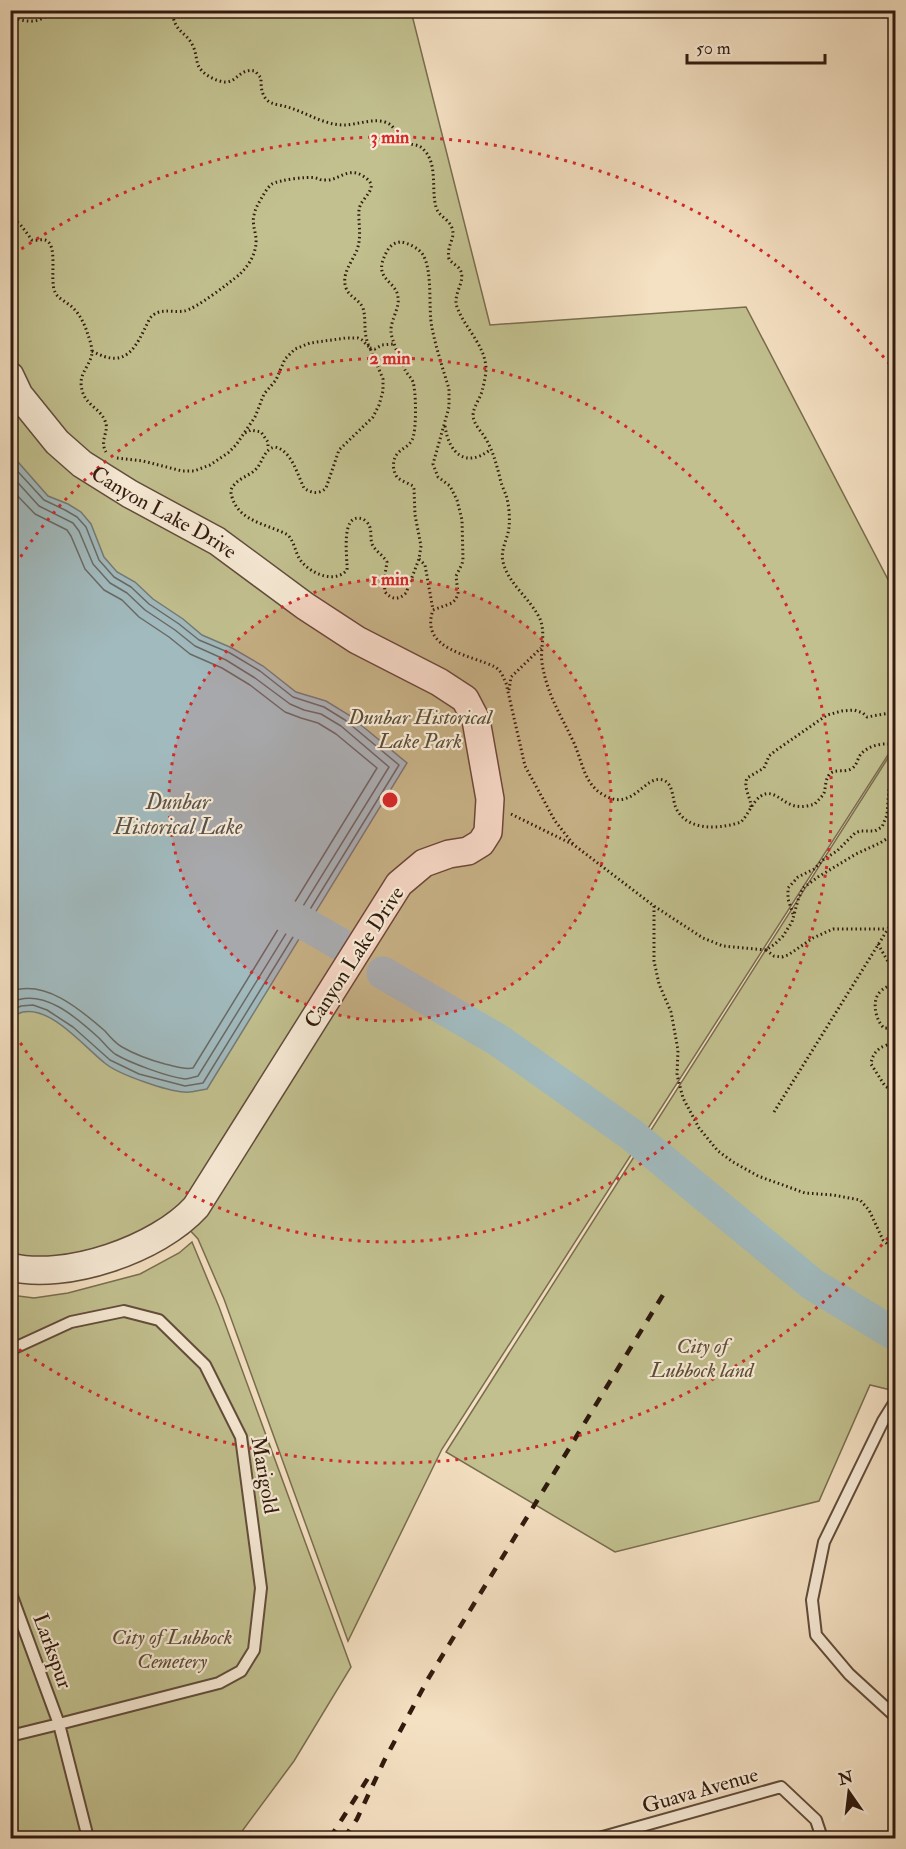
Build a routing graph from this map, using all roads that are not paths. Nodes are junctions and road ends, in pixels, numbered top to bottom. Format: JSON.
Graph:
{"nodes":[{"id":1,"x":10,"y":376,"type":"edge"},
{"id":2,"x":10,"y":1267,"type":"edge"},
{"id":3,"x":10,"y":1350,"type":"edge"},
{"id":4,"x":893,"y":1405,"type":"dead end"},
{"id":5,"x":10,"y":1591,"type":"edge"},
{"id":6,"x":896,"y":1717,"type":"edge"},
{"id":7,"x":59,"y":1724,"type":"junction"},
{"id":8,"x":10,"y":1736,"type":"edge"},
{"id":9,"x":88,"y":1839,"type":"edge"},
{"id":10,"x":599,"y":1839,"type":"edge"},
{"id":11,"x":822,"y":1839,"type":"edge"}],
"edges":[{"from":1,"to":2,"type":"street","name":"Canyon Lake Drive"},
{"from":3,"to":7,"type":"lane","name":"Marigold"},
{"from":4,"to":6,"type":"lane"},
{"from":5,"to":7,"type":"lane","name":"Larkspur"},
{"from":7,"to":8,"type":"lane"},
{"from":7,"to":9,"type":"lane","name":"Larkspur"},
{"from":10,"to":11,"type":"lane","name":"Guava Avenue"}]}
